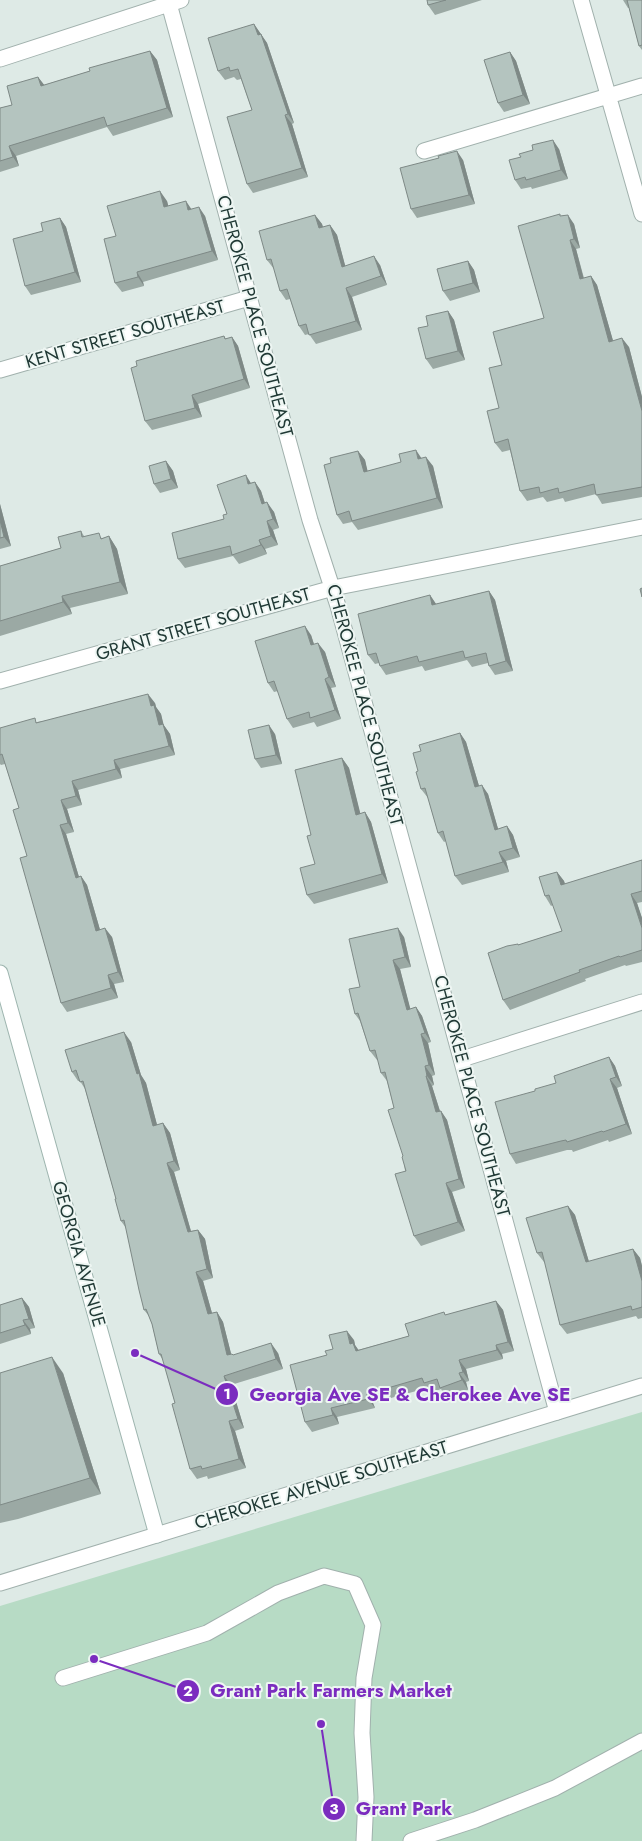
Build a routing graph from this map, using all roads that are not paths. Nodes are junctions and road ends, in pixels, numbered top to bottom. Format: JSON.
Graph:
{"nodes":[{"id":1,"x":581,"y":0,"type":"edge"},
{"id":2,"x":173,"y":1,"type":"edge"},
{"id":3,"x":0,"y":59,"type":"edge"},
{"id":4,"x":642,"y":86,"type":"edge"},
{"id":5,"x":608,"y":96,"type":"junction"},
{"id":6,"x":424,"y":151,"type":"dead end"},
{"id":7,"x":642,"y":214,"type":"edge"},
{"id":8,"x":249,"y":298,"type":"junction"},
{"id":9,"x":0,"y":370,"type":"edge"},
{"id":10,"x":642,"y":527,"type":"edge"},
{"id":11,"x":333,"y":588,"type":"junction"},
{"id":12,"x":0,"y":681,"type":"edge"},
{"id":13,"x":0,"y":973,"type":"edge"},
{"id":14,"x":642,"y":1002,"type":"edge"},
{"id":15,"x":462,"y":1059,"type":"junction"},
{"id":16,"x":642,"y":1386,"type":"edge"},
{"id":17,"x":557,"y":1412,"type":"junction"},
{"id":18,"x":158,"y":1535,"type":"junction"},
{"id":19,"x":0,"y":1583,"type":"edge"},
{"id":20,"x":63,"y":1678,"type":"dead end"},
{"id":21,"x":642,"y":1741,"type":"edge"},
{"id":22,"x":364,"y":1841,"type":"edge"},
{"id":23,"x":411,"y":1841,"type":"edge"}],
"edges":[{"from":1,"to":5,"type":"street"},
{"from":2,"to":3,"type":"street"},
{"from":2,"to":8,"type":"street","name":"CHEROKEE PLACE SOUTHEAST"},
{"from":4,"to":5,"type":"street"},
{"from":5,"to":6,"type":"street"},
{"from":5,"to":7,"type":"street"},
{"from":8,"to":9,"type":"street","name":"KENT STREET SOUTHEAST"},
{"from":8,"to":11,"type":"street","name":"CHEROKEE PLACE SOUTHEAST"},
{"from":10,"to":11,"type":"street","name":"GRANT STREET SOUTHEAST"},
{"from":11,"to":12,"type":"street","name":"GRANT STREET SOUTHEAST"},
{"from":11,"to":15,"type":"street","name":"CHEROKEE PLACE SOUTHEAST"},
{"from":13,"to":18,"type":"street","name":"GEORGIA AVENUE"},
{"from":14,"to":15,"type":"street"},
{"from":15,"to":17,"type":"street","name":"CHEROKEE PLACE SOUTHEAST"},
{"from":16,"to":17,"type":"street","name":"CHEROKEE AVENUE SOUTHEAST"},
{"from":17,"to":18,"type":"street","name":"CHEROKEE AVENUE SOUTHEAST"},
{"from":18,"to":19,"type":"street","name":"CHEROKEE AVENUE SOUTHEAST"},
{"from":20,"to":22,"type":"street"},
{"from":21,"to":23,"type":"street"}]}
